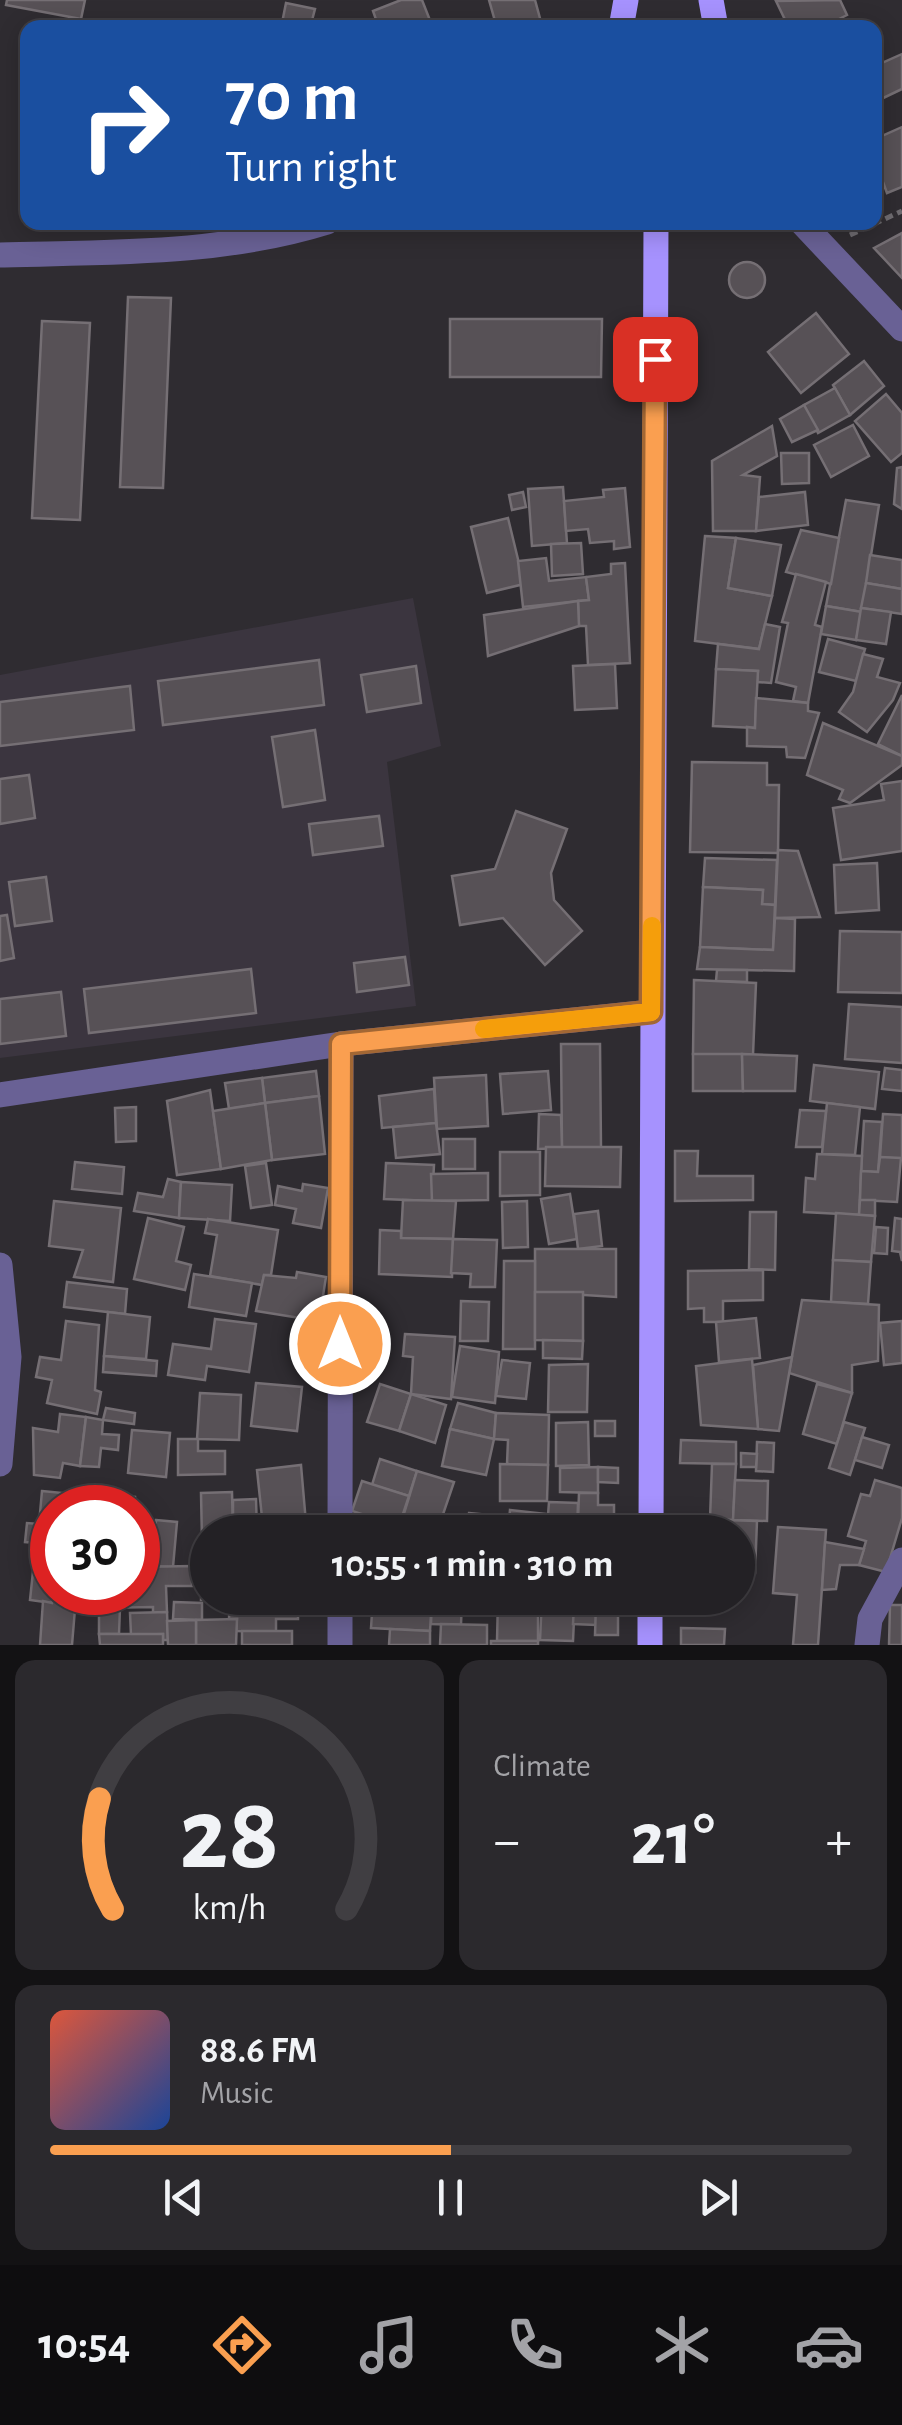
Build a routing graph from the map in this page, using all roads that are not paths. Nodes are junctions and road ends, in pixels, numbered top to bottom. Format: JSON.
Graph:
{"nodes":[{"id":1,"x":303,"y":230,"type":"edge"},
{"id":2,"x":659,"y":230,"type":"edge"},
{"id":3,"x":808,"y":230,"type":"edge"},
{"id":4,"x":0,"y":256,"type":"edge"},
{"id":5,"x":902,"y":329,"type":"edge"},
{"id":6,"x":651,"y":1012,"type":"junction"},
{"id":7,"x":341,"y":1044,"type":"junction"},
{"id":8,"x":0,"y":1095,"type":"edge"},
{"id":9,"x":0,"y":1265,"type":"edge"},
{"id":10,"x":0,"y":1464,"type":"edge"},
{"id":11,"x":340,"y":1515,"type":"edge"},
{"id":12,"x":650,"y":1515,"type":"edge"},
{"id":13,"x":902,"y":1560,"type":"edge"},
{"id":14,"x":340,"y":1615,"type":"edge"},
{"id":15,"x":650,"y":1615,"type":"edge"},
{"id":16,"x":340,"y":1645,"type":"edge"},
{"id":17,"x":650,"y":1645,"type":"edge"},
{"id":18,"x":867,"y":1645,"type":"edge"}],
"edges":[{"from":1,"to":4,"type":"street"},
{"from":2,"to":6,"type":"main road"},
{"from":3,"to":5,"type":"street"},
{"from":6,"to":7,"type":"street"},
{"from":6,"to":12,"type":"main road"},
{"from":7,"to":8,"type":"street"},
{"from":7,"to":11,"type":"street"},
{"from":9,"to":10,"type":"street"},
{"from":13,"to":18,"type":"street"},
{"from":14,"to":16,"type":"street"},
{"from":15,"to":17,"type":"main road"}]}
